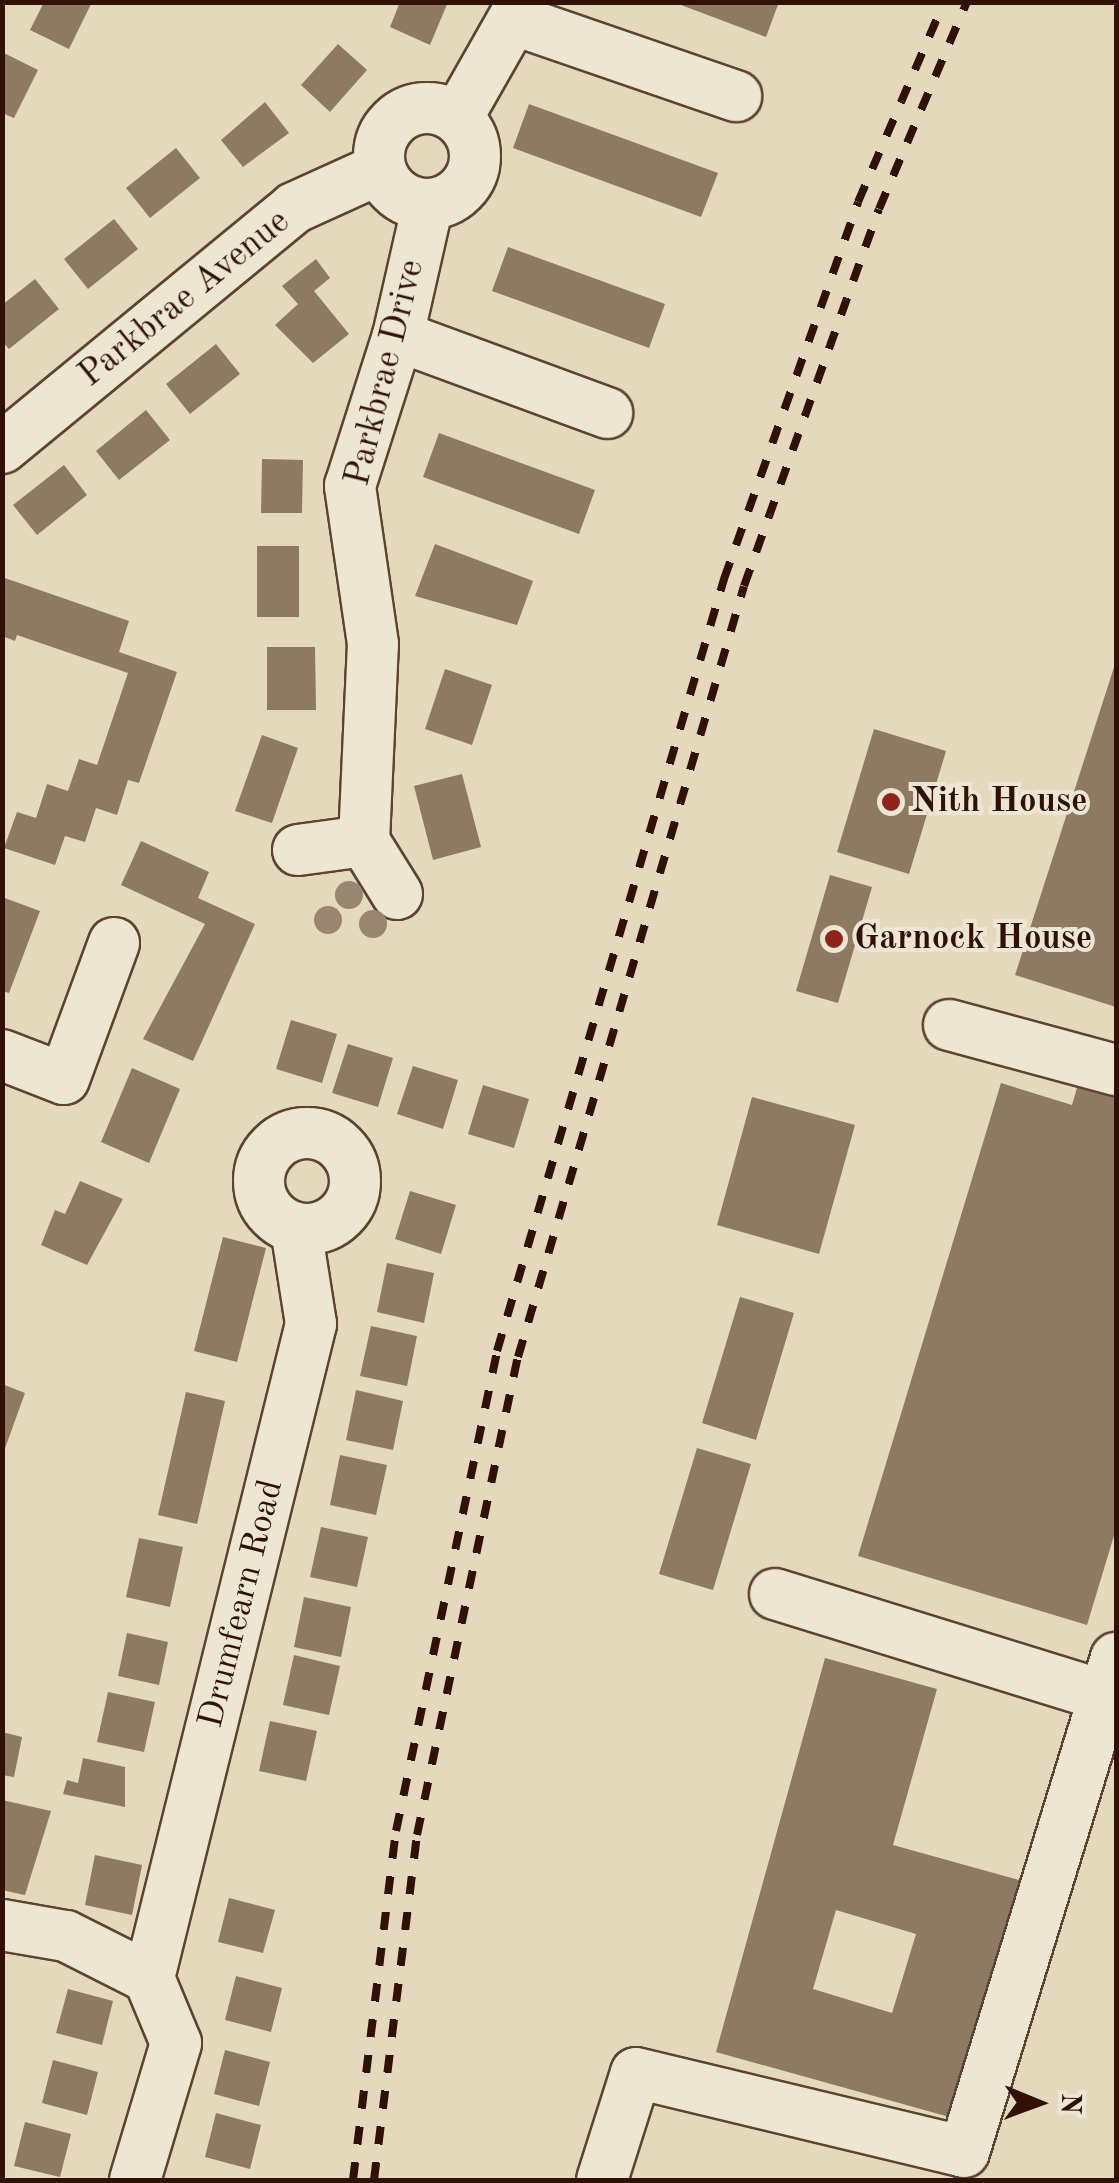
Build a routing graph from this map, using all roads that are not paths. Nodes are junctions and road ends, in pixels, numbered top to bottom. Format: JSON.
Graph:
{"nodes":[{"id":1,"x":519,"y":11,"type":"edge"},
{"id":2,"x":736,"y":96,"type":"dead end"},
{"id":3,"x":458,"y":118,"type":"junction"},
{"id":4,"x":380,"y":169,"type":"junction"},
{"id":5,"x":428,"y":204,"type":"junction"},
{"id":6,"x":398,"y":336,"type":"junction"},
{"id":7,"x":607,"y":413,"type":"dead end"},
{"id":8,"x":2,"y":448,"type":"edge"},
{"id":9,"x":364,"y":840,"type":"junction"},
{"id":10,"x":298,"y":850,"type":"dead end"},
{"id":11,"x":398,"y":894,"type":"dead end"},
{"id":12,"x":114,"y":943,"type":"dead end"},
{"id":13,"x":949,"y":1025,"type":"dead end"},
{"id":14,"x":2,"y":1055,"type":"edge"},
{"id":15,"x":1116,"y":1070,"type":"edge"},
{"id":16,"x":296,"y":1228,"type":"dead end"},
{"id":17,"x":776,"y":1594,"type":"dead end"},
{"id":18,"x":1111,"y":1677,"type":"edge"},
{"id":19,"x":2,"y":1925,"type":"edge"},
{"id":20,"x":149,"y":1978,"type":"junction"},
{"id":21,"x":135,"y":2180,"type":"edge"},
{"id":22,"x":602,"y":2180,"type":"edge"}],
"edges":[{"from":1,"to":2,"type":"street"},
{"from":1,"to":3,"type":"street"},
{"from":3,"to":4,"type":"street"},
{"from":3,"to":5,"type":"street"},
{"from":4,"to":5,"type":"street"},
{"from":4,"to":8,"type":"street","name":"Parkbrae Avenue"},
{"from":5,"to":6,"type":"street","name":"Parkbrae Drive"},
{"from":6,"to":7,"type":"street"},
{"from":6,"to":9,"type":"street","name":"Parkbrae Drive"},
{"from":9,"to":10,"type":"street"},
{"from":9,"to":11,"type":"street"},
{"from":12,"to":14,"type":"street"},
{"from":13,"to":15,"type":"street"},
{"from":16,"to":20,"type":"street","name":"Drumfearn Road"},
{"from":17,"to":18,"type":"street"},
{"from":18,"to":22,"type":"street"},
{"from":19,"to":20,"type":"street"},
{"from":20,"to":21,"type":"street"}]}
